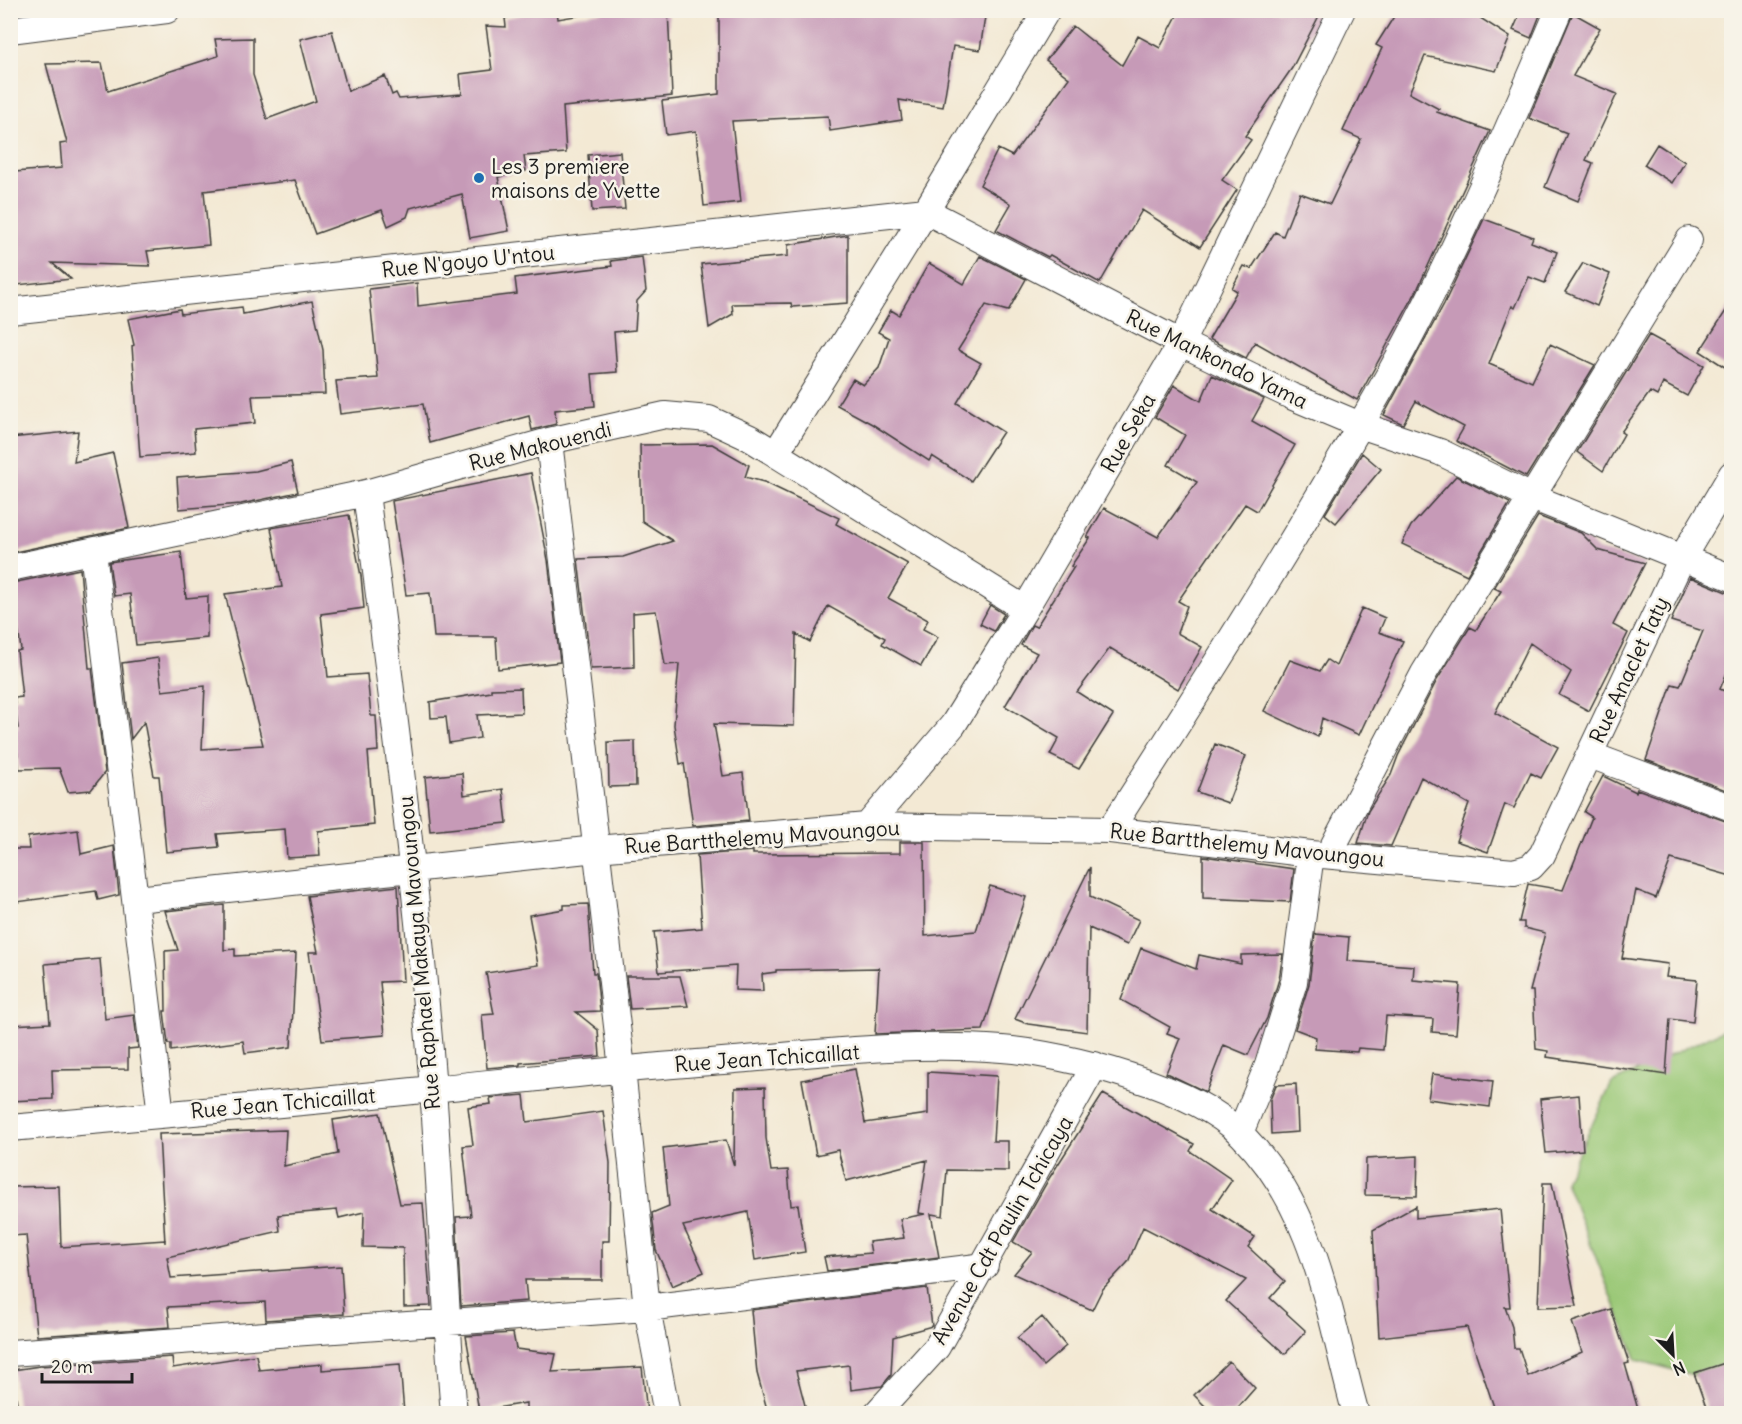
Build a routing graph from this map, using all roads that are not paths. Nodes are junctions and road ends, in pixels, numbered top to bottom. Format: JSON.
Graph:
{"nodes":[{"id":1,"x":167,"y":10,"type":"edge"},
{"id":2,"x":1047,"y":10,"type":"edge"},
{"id":3,"x":1342,"y":10,"type":"edge"},
{"id":4,"x":1559,"y":10,"type":"edge"},
{"id":5,"x":10,"y":30,"type":"edge"},
{"id":6,"x":926,"y":212,"type":"junction"},
{"id":7,"x":1689,"y":240,"type":"dead end"},
{"id":8,"x":10,"y":311,"type":"edge"},
{"id":9,"x":1180,"y":343,"type":"junction"},
{"id":10,"x":1360,"y":425,"type":"junction"},
{"id":11,"x":549,"y":441,"type":"junction"},
{"id":12,"x":776,"y":453,"type":"junction"},
{"id":13,"x":1731,"y":474,"type":"edge"},
{"id":14,"x":366,"y":493,"type":"junction"},
{"id":15,"x":1532,"y":496,"type":"junction"},
{"id":16,"x":93,"y":551,"type":"junction"},
{"id":17,"x":1682,"y":558,"type":"junction"},
{"id":18,"x":10,"y":568,"type":"edge"},
{"id":19,"x":1731,"y":578,"type":"edge"},
{"id":20,"x":1025,"y":609,"type":"junction"},
{"id":21,"x":1590,"y":755,"type":"junction"},
{"id":22,"x":1731,"y":808,"type":"edge"},
{"id":23,"x":867,"y":826,"type":"junction"},
{"id":24,"x":1110,"y":830,"type":"junction"},
{"id":25,"x":596,"y":849,"type":"junction"},
{"id":26,"x":1320,"y":854,"type":"junction"},
{"id":27,"x":1531,"y":867,"type":"joint"},
{"id":28,"x":413,"y":868,"type":"junction"},
{"id":29,"x":137,"y":899,"type":"junction"},
{"id":30,"x":1095,"y":1065,"type":"junction"},
{"id":31,"x":622,"y":1069,"type":"junction"},
{"id":32,"x":433,"y":1089,"type":"junction"},
{"id":33,"x":161,"y":1115,"type":"junction"},
{"id":34,"x":10,"y":1128,"type":"edge"},
{"id":35,"x":1240,"y":1133,"type":"junction"},
{"id":36,"x":985,"y":1266,"type":"junction"},
{"id":37,"x":647,"y":1308,"type":"junction"},
{"id":38,"x":446,"y":1322,"type":"junction"},
{"id":39,"x":10,"y":1353,"type":"edge"},
{"id":40,"x":454,"y":1413,"type":"edge"},
{"id":41,"x":667,"y":1413,"type":"edge"},
{"id":42,"x":876,"y":1413,"type":"edge"},
{"id":43,"x":1356,"y":1413,"type":"edge"}],
"edges":[{"from":1,"to":5,"type":"street"},
{"from":2,"to":6,"type":"street"},
{"from":3,"to":9,"type":"street","name":"Rue Seka"},
{"from":4,"to":10,"type":"street"},
{"from":6,"to":8,"type":"street","name":"Rue N'goyo U'ntou"},
{"from":6,"to":9,"type":"street","name":"Rue Mankondo Yama"},
{"from":6,"to":12,"type":"street"},
{"from":7,"to":15,"type":"street"},
{"from":9,"to":10,"type":"street","name":"Rue Mankondo Yama"},
{"from":9,"to":20,"type":"street","name":"Rue Seka"},
{"from":10,"to":15,"type":"street","name":"Rue Mankondo Yama"},
{"from":10,"to":24,"type":"street"},
{"from":11,"to":12,"type":"street","name":"Rue Makouendi"},
{"from":11,"to":14,"type":"street","name":"Rue Makouendi"},
{"from":11,"to":25,"type":"street"},
{"from":12,"to":20,"type":"street","name":"Rue Makouendi"},
{"from":13,"to":17,"type":"street","name":"Rue Anaclet Taty"},
{"from":14,"to":16,"type":"street","name":"Rue Makouendi"},
{"from":14,"to":28,"type":"street","name":"Rue Raphael Makaya Mavoungou"},
{"from":15,"to":17,"type":"street","name":"Rue Mankondo Yama"},
{"from":15,"to":26,"type":"street"},
{"from":16,"to":18,"type":"street","name":"Rue Makouendi"},
{"from":16,"to":29,"type":"street"},
{"from":17,"to":19,"type":"street","name":"Rue Mankondo Yama"},
{"from":17,"to":21,"type":"street","name":"Rue Anaclet Taty"},
{"from":20,"to":23,"type":"street","name":"Rue Seka"},
{"from":21,"to":22,"type":"street"},
{"from":21,"to":27,"type":"street","name":"Rue Anaclet Taty"},
{"from":23,"to":24,"type":"street","name":"Rue Bartthelemy Mavoungou"},
{"from":23,"to":25,"type":"street","name":"Rue Bartthelemy Mavoungou"},
{"from":24,"to":26,"type":"street","name":"Rue Bartthelemy Mavoungou"},
{"from":25,"to":28,"type":"street","name":"Rue Bartthelemy Mavoungou"},
{"from":25,"to":31,"type":"street"},
{"from":26,"to":27,"type":"street","name":"Rue Bartthelemy Mavoungou"},
{"from":26,"to":35,"type":"street"},
{"from":28,"to":29,"type":"street","name":"Rue Bartthelemy Mavoungou"},
{"from":28,"to":32,"type":"street","name":"Rue Raphael Makaya Mavoungou"},
{"from":29,"to":33,"type":"street"},
{"from":30,"to":31,"type":"street","name":"Rue Jean Tchicaillat"},
{"from":30,"to":35,"type":"street","name":"Rue Jean Tchicaillat"},
{"from":30,"to":36,"type":"street","name":"Avenue Cdt Paulin Tchicaya"},
{"from":31,"to":32,"type":"street","name":"Rue Jean Tchicaillat"},
{"from":31,"to":37,"type":"street"},
{"from":32,"to":33,"type":"street","name":"Rue Jean Tchicaillat"},
{"from":32,"to":38,"type":"street","name":"Rue Raphael Makaya Mavoungou"},
{"from":33,"to":34,"type":"street","name":"Rue Jean Tchicaillat"},
{"from":35,"to":43,"type":"street","name":"Rue Jean Tchicaillat"},
{"from":36,"to":37,"type":"street"},
{"from":36,"to":42,"type":"street","name":"Avenue Cdt Paulin Tchicaya"},
{"from":37,"to":38,"type":"street"},
{"from":37,"to":41,"type":"street"},
{"from":38,"to":39,"type":"street"},
{"from":38,"to":40,"type":"street","name":"Rue Raphael Makaya Mavoungou"}]}
